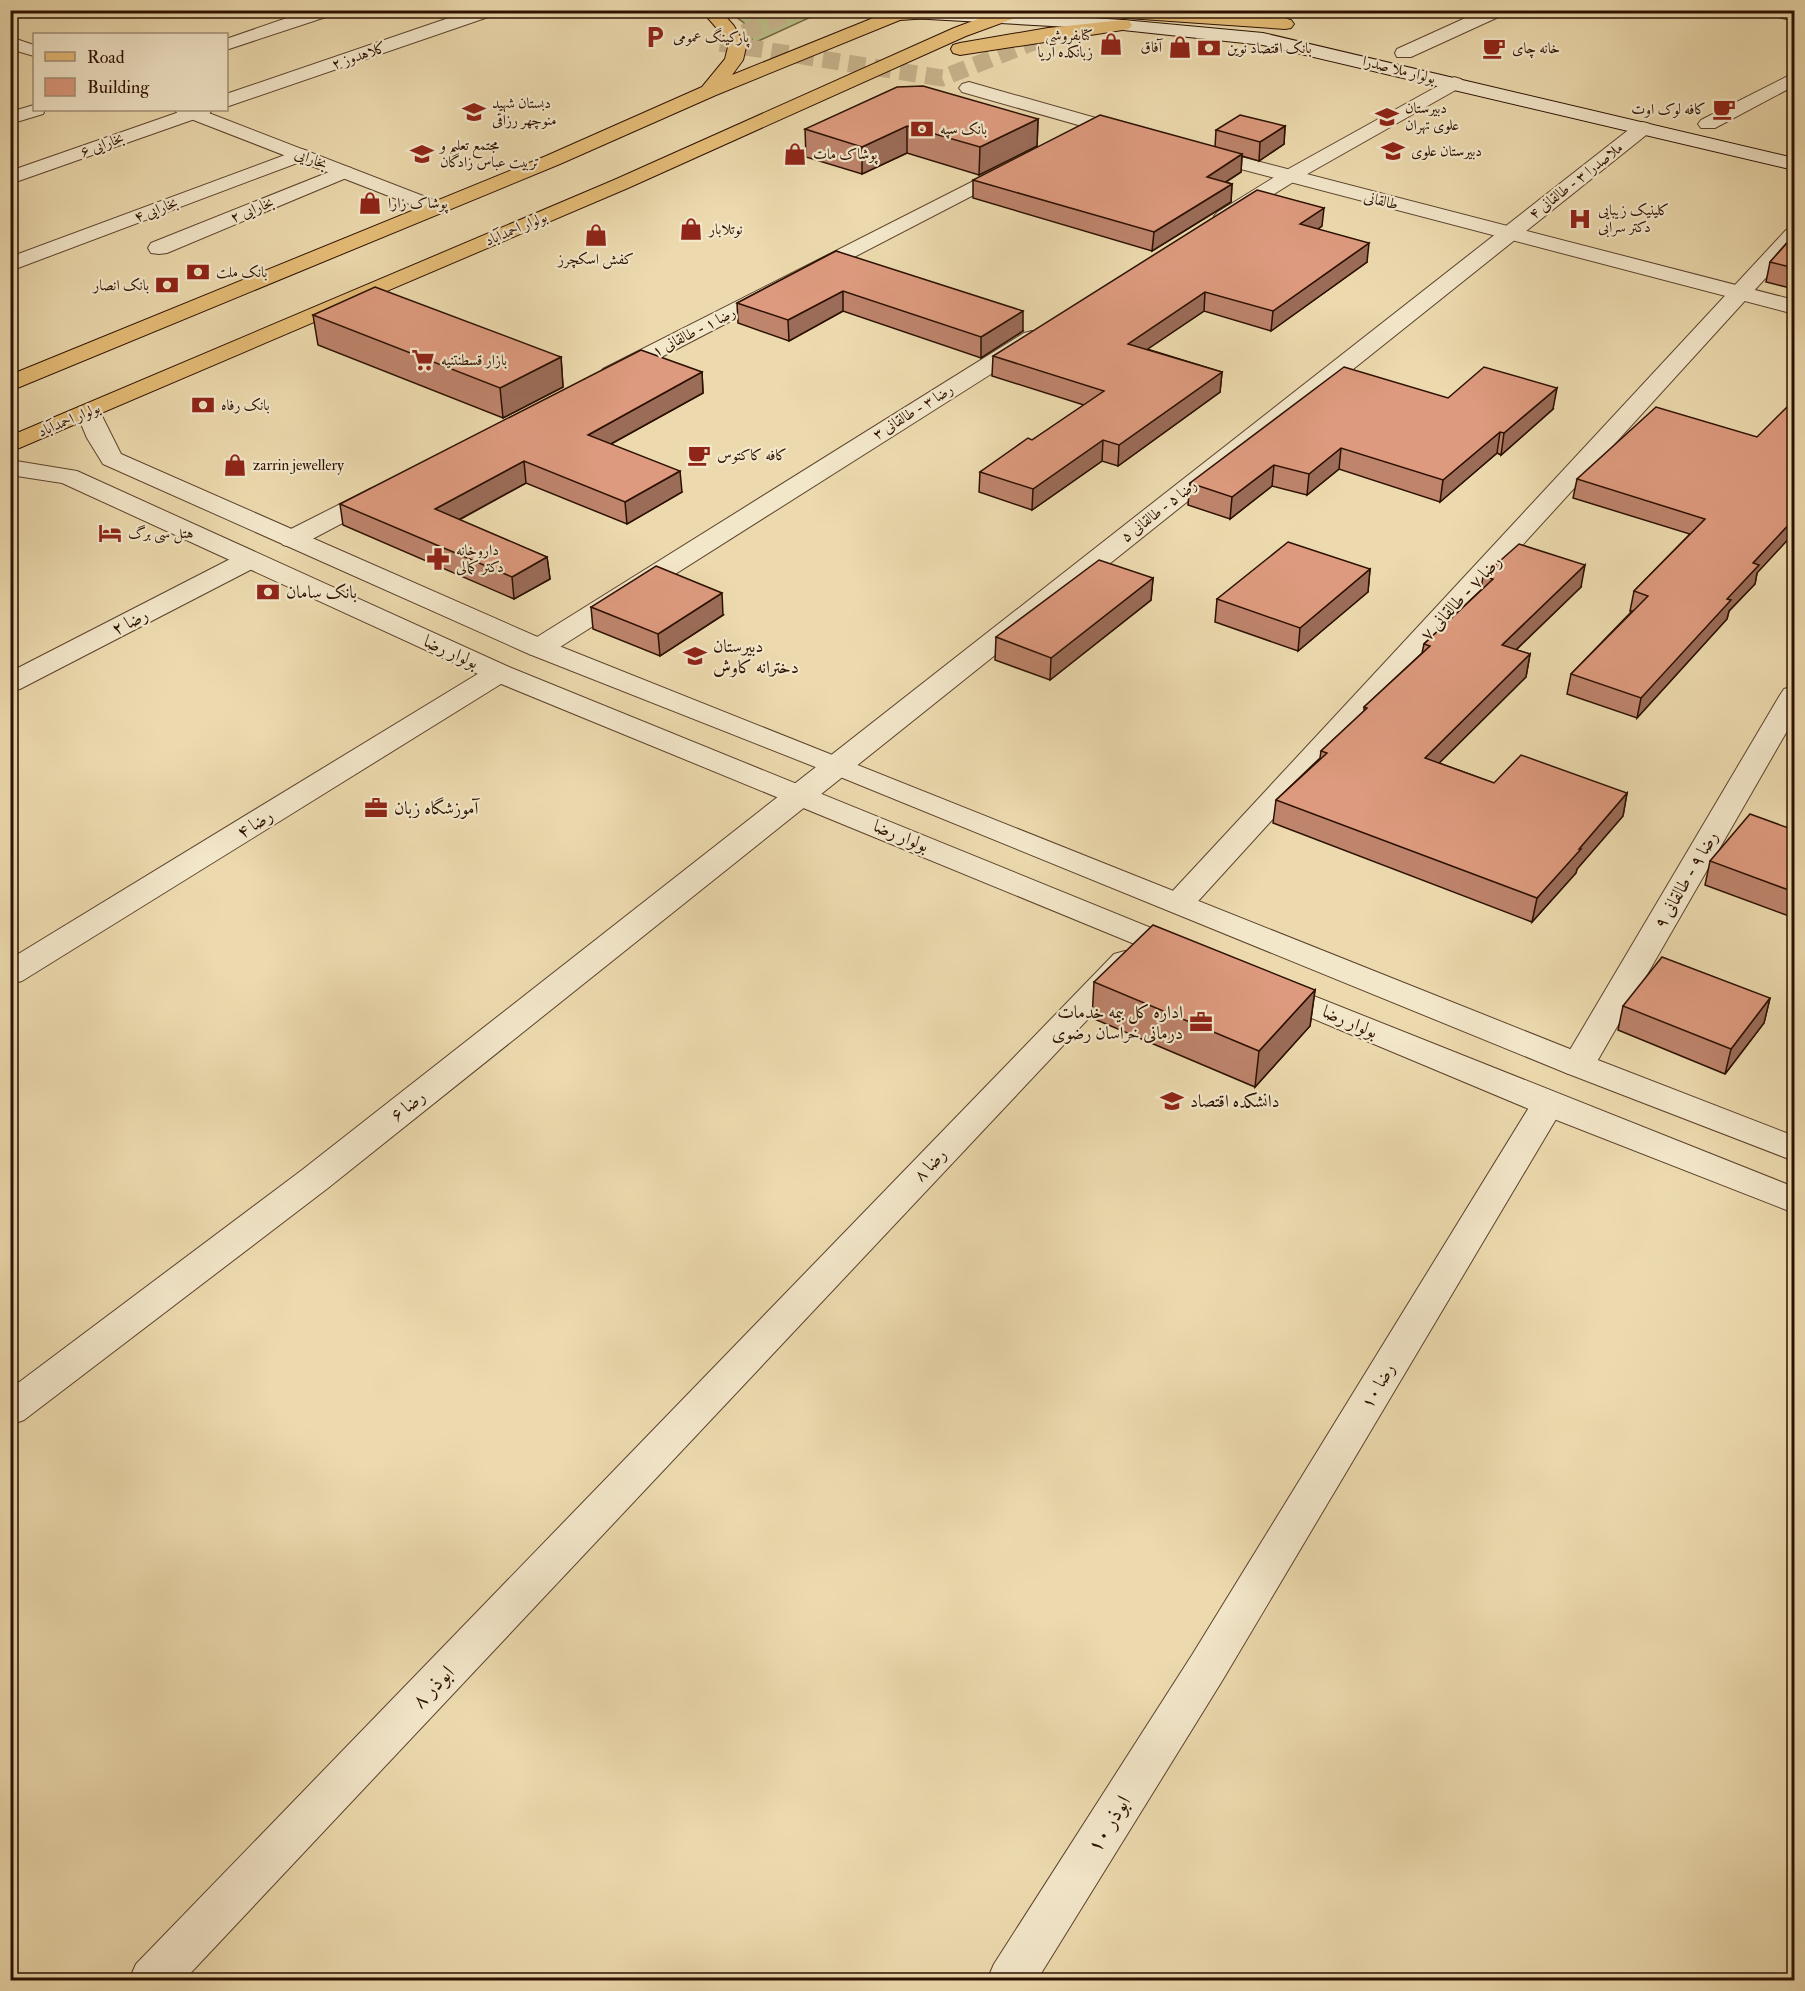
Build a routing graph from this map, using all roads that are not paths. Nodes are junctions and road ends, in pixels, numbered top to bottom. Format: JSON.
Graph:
{"nodes":[{"id":1,"x":491,"y":10,"type":"edge"},
{"id":2,"x":710,"y":10,"type":"edge"},
{"id":3,"x":857,"y":10,"type":"edge"},
{"id":4,"x":972,"y":10,"type":"edge"},
{"id":5,"x":1020,"y":10,"type":"edge"},
{"id":6,"x":1086,"y":10,"type":"edge"},
{"id":7,"x":1500,"y":10,"type":"edge"},
{"id":8,"x":1773,"y":10,"type":"edge"},
{"id":9,"x":1226,"y":11,"type":"edge"},
{"id":10,"x":320,"y":12,"type":"edge"},
{"id":11,"x":905,"y":13,"type":"edge"},
{"id":12,"x":1794,"y":16,"type":"edge"},
{"id":13,"x":997,"y":18,"type":"junction"},
{"id":14,"x":1285,"y":24,"type":"junction"},
{"id":15,"x":1123,"y":25,"type":"junction"},
{"id":16,"x":1306,"y":29,"type":"dead end"},
{"id":17,"x":1263,"y":39,"type":"junction"},
{"id":18,"x":10,"y":42,"type":"edge"},
{"id":19,"x":228,"y":44,"type":"edge"},
{"id":20,"x":1382,"y":47,"type":"dead end"},
{"id":21,"x":33,"y":51,"type":"edge"},
{"id":22,"x":1404,"y":53,"type":"junction"},
{"id":23,"x":879,"y":67,"type":"junction"},
{"id":24,"x":1450,"y":68,"type":"junction"},
{"id":25,"x":1794,"y":79,"type":"edge"},
{"id":26,"x":969,"y":88,"type":"dead end"},
{"id":27,"x":709,"y":91,"type":"junction"},
{"id":28,"x":228,"y":100,"type":"edge"},
{"id":29,"x":33,"y":111,"type":"edge"},
{"id":30,"x":193,"y":111,"type":"edge"},
{"id":31,"x":1645,"y":116,"type":"junction"},
{"id":32,"x":10,"y":118,"type":"edge"},
{"id":33,"x":1686,"y":119,"type":"dead end"},
{"id":34,"x":1096,"y":124,"type":"junction"},
{"id":35,"x":1708,"y":124,"type":"junction"},
{"id":36,"x":1741,"y":132,"type":"dead end"},
{"id":37,"x":1153,"y":140,"type":"edge"},
{"id":38,"x":1065,"y":141,"type":"edge"},
{"id":39,"x":1175,"y":146,"type":"edge"},
{"id":40,"x":301,"y":155,"type":"junction"},
{"id":41,"x":1033,"y":157,"type":"edge"},
{"id":42,"x":553,"y":160,"type":"junction"},
{"id":43,"x":1794,"y":164,"type":"edge"},
{"id":44,"x":616,"y":170,"type":"junction"},
{"id":45,"x":344,"y":172,"type":"junction"},
{"id":46,"x":1288,"y":177,"type":"junction"},
{"id":47,"x":10,"y":178,"type":"edge"},
{"id":48,"x":437,"y":208,"type":"junction"},
{"id":49,"x":1207,"y":228,"type":"edge"},
{"id":50,"x":1509,"y":234,"type":"junction"},
{"id":51,"x":1794,"y":235,"type":"edge"},
{"id":52,"x":159,"y":248,"type":"dead end"},
{"id":53,"x":10,"y":265,"type":"edge"},
{"id":54,"x":1743,"y":293,"type":"junction"},
{"id":55,"x":1794,"y":307,"type":"edge"},
{"id":56,"x":1055,"y":323,"type":"edge"},
{"id":57,"x":10,"y":384,"type":"edge"},
{"id":58,"x":588,"y":386,"type":"edge"},
{"id":59,"x":88,"y":412,"type":"junction"},
{"id":60,"x":10,"y":445,"type":"edge"},
{"id":61,"x":112,"y":459,"type":"junction"},
{"id":62,"x":10,"y":466,"type":"edge"},
{"id":63,"x":68,"y":476,"type":"junction"},
{"id":64,"x":398,"y":484,"type":"edge"},
{"id":65,"x":292,"y":539,"type":"junction"},
{"id":66,"x":249,"y":560,"type":"junction"},
{"id":67,"x":539,"y":648,"type":"junction"},
{"id":68,"x":499,"y":673,"type":"junction"},
{"id":69,"x":10,"y":683,"type":"edge"},
{"id":70,"x":1794,"y":695,"type":"edge"},
{"id":71,"x":838,"y":766,"type":"junction"},
{"id":72,"x":801,"y":795,"type":"junction"},
{"id":73,"x":1179,"y":903,"type":"junction"},
{"id":74,"x":1148,"y":938,"type":"junction"},
{"id":75,"x":1212,"y":965,"type":"edge"},
{"id":76,"x":10,"y":974,"type":"edge"},
{"id":77,"x":1245,"y":978,"type":"edge"},
{"id":78,"x":1578,"y":1065,"type":"junction"},
{"id":79,"x":1548,"y":1104,"type":"junction"},
{"id":80,"x":1794,"y":1149,"type":"edge"},
{"id":81,"x":1794,"y":1201,"type":"edge"},
{"id":82,"x":714,"y":1393,"type":"joint"},
{"id":83,"x":10,"y":1410,"type":"edge"},
{"id":84,"x":1207,"y":1668,"type":"joint"},
{"id":85,"x":153,"y":1980,"type":"edge"},
{"id":86,"x":1011,"y":1980,"type":"edge"}],
"edges":[{"from":1,"to":28,"type":"street","name":"کلاهدوز ۲"},
{"from":2,"to":27,"type":"main road"},
{"from":3,"to":11,"type":"street","name":"بولوار ملا صدرا"},
{"from":4,"to":11,"type":"main road"},
{"from":5,"to":13,"type":"main road","name":"بولوار احمدآباد"},
{"from":6,"to":14,"type":"main road"},
{"from":7,"to":22,"type":"street"},
{"from":8,"to":12,"type":"street"},
{"from":9,"to":14,"type":"street"},
{"from":10,"to":19,"type":"street"},
{"from":11,"to":13,"type":"street","name":"بولوار ملا صدرا"},
{"from":11,"to":27,"type":"main road"},
{"from":13,"to":15,"type":"street","name":"بولوار ملا صدرا"},
{"from":13,"to":23,"type":"main road","name":"بولوار احمدآباد"},
{"from":14,"to":16,"type":"street"},
{"from":14,"to":17,"type":"street"},
{"from":15,"to":17,"type":"street","name":"بولوار ملا صدرا"},
{"from":15,"to":23,"type":"main road"},
{"from":17,"to":24,"type":"street","name":"بولوار ملا صدرا"},
{"from":18,"to":21,"type":"street"},
{"from":20,"to":22,"type":"street","name":"بولوار ملا صدرا"},
{"from":22,"to":24,"type":"street","name":"بولوار ملا صدرا"},
{"from":23,"to":44,"type":"main road","name":"بولوار احمدآباد"},
{"from":24,"to":31,"type":"street","name":"بولوار ملا صدرا"},
{"from":24,"to":46,"type":"street"},
{"from":25,"to":35,"type":"street"},
{"from":26,"to":34,"type":"street"},
{"from":27,"to":42,"type":"main road"},
{"from":29,"to":32,"type":"street"},
{"from":30,"to":40,"type":"street","name":"بخارایی"},
{"from":30,"to":47,"type":"street","name":"بخارایی ۶"},
{"from":31,"to":43,"type":"street","name":"بولوار ملا صدرا"},
{"from":31,"to":50,"type":"street","name":"ملاصدرا ۳ - طالقانی ۴"},
{"from":33,"to":35,"type":"street"},
{"from":34,"to":37,"type":"street"},
{"from":34,"to":38,"type":"street"},
{"from":35,"to":36,"type":"street"},
{"from":39,"to":46,"type":"street","name":"طالقانی"},
{"from":40,"to":45,"type":"street","name":"بخارایی"},
{"from":40,"to":53,"type":"street","name":"بخارایی ۴"},
{"from":41,"to":58,"type":"street","name":"رضا ۱ - طالقانی ۱"},
{"from":42,"to":44,"type":"main road"},
{"from":42,"to":48,"type":"main road"},
{"from":44,"to":59,"type":"main road","name":"بولوار احمدآباد"},
{"from":45,"to":48,"type":"street","name":"بخارایی"},
{"from":45,"to":52,"type":"street","name":"بخارایی ۲"},
{"from":46,"to":49,"type":"street"},
{"from":46,"to":50,"type":"street","name":"طالقانی"},
{"from":48,"to":57,"type":"main road"},
{"from":50,"to":54,"type":"street","name":"طالقانی"},
{"from":50,"to":71,"type":"street","name":"رضا ۵ - طالقانی ۵"},
{"from":51,"to":54,"type":"street","name":"رضا ۷ - طالقانی ۷"},
{"from":54,"to":55,"type":"street","name":"طالقانی"},
{"from":54,"to":73,"type":"street","name":"رضا ۷ - طالقانی ۷"},
{"from":56,"to":67,"type":"street","name":"رضا ۳ - طالقانی ۳"},
{"from":59,"to":60,"type":"main road","name":"بولوار احمدآباد"},
{"from":59,"to":61,"type":"street"},
{"from":61,"to":63,"type":"street"},
{"from":61,"to":65,"type":"street"},
{"from":62,"to":63,"type":"street","name":"بولوار رضا"},
{"from":63,"to":66,"type":"street","name":"بولوار رضا"},
{"from":64,"to":65,"type":"street"},
{"from":65,"to":67,"type":"street"},
{"from":66,"to":68,"type":"street","name":"بولوار رضا"},
{"from":66,"to":69,"type":"street","name":"رضا ۲"},
{"from":67,"to":71,"type":"street"},
{"from":68,"to":72,"type":"street","name":"بولوار رضا"},
{"from":68,"to":76,"type":"street","name":"رضا ۴"},
{"from":70,"to":78,"type":"street","name":"رضا ۹ - طالقانی ۹"},
{"from":71,"to":72,"type":"street","name":"رضا ۵ - طالقانی ۵"},
{"from":71,"to":73,"type":"street"},
{"from":72,"to":74,"type":"street","name":"بولوار رضا"},
{"from":72,"to":83,"type":"street","name":"رضا ۶"},
{"from":73,"to":78,"type":"street"},
{"from":74,"to":75,"type":"street","name":"بولوار رضا"},
{"from":74,"to":82,"type":"street","name":"رضا ۸"},
{"from":77,"to":79,"type":"street","name":"بولوار رضا"},
{"from":78,"to":79,"type":"street","name":"رضا ۹ - طالقانی ۹"},
{"from":78,"to":80,"type":"street"},
{"from":79,"to":81,"type":"street","name":"بولوار رضا"},
{"from":79,"to":84,"type":"street","name":"رضا ۱۰"},
{"from":82,"to":85,"type":"street","name":"ابوذر ۸"},
{"from":84,"to":86,"type":"street","name":"ابوذر ۱۰"}]}
